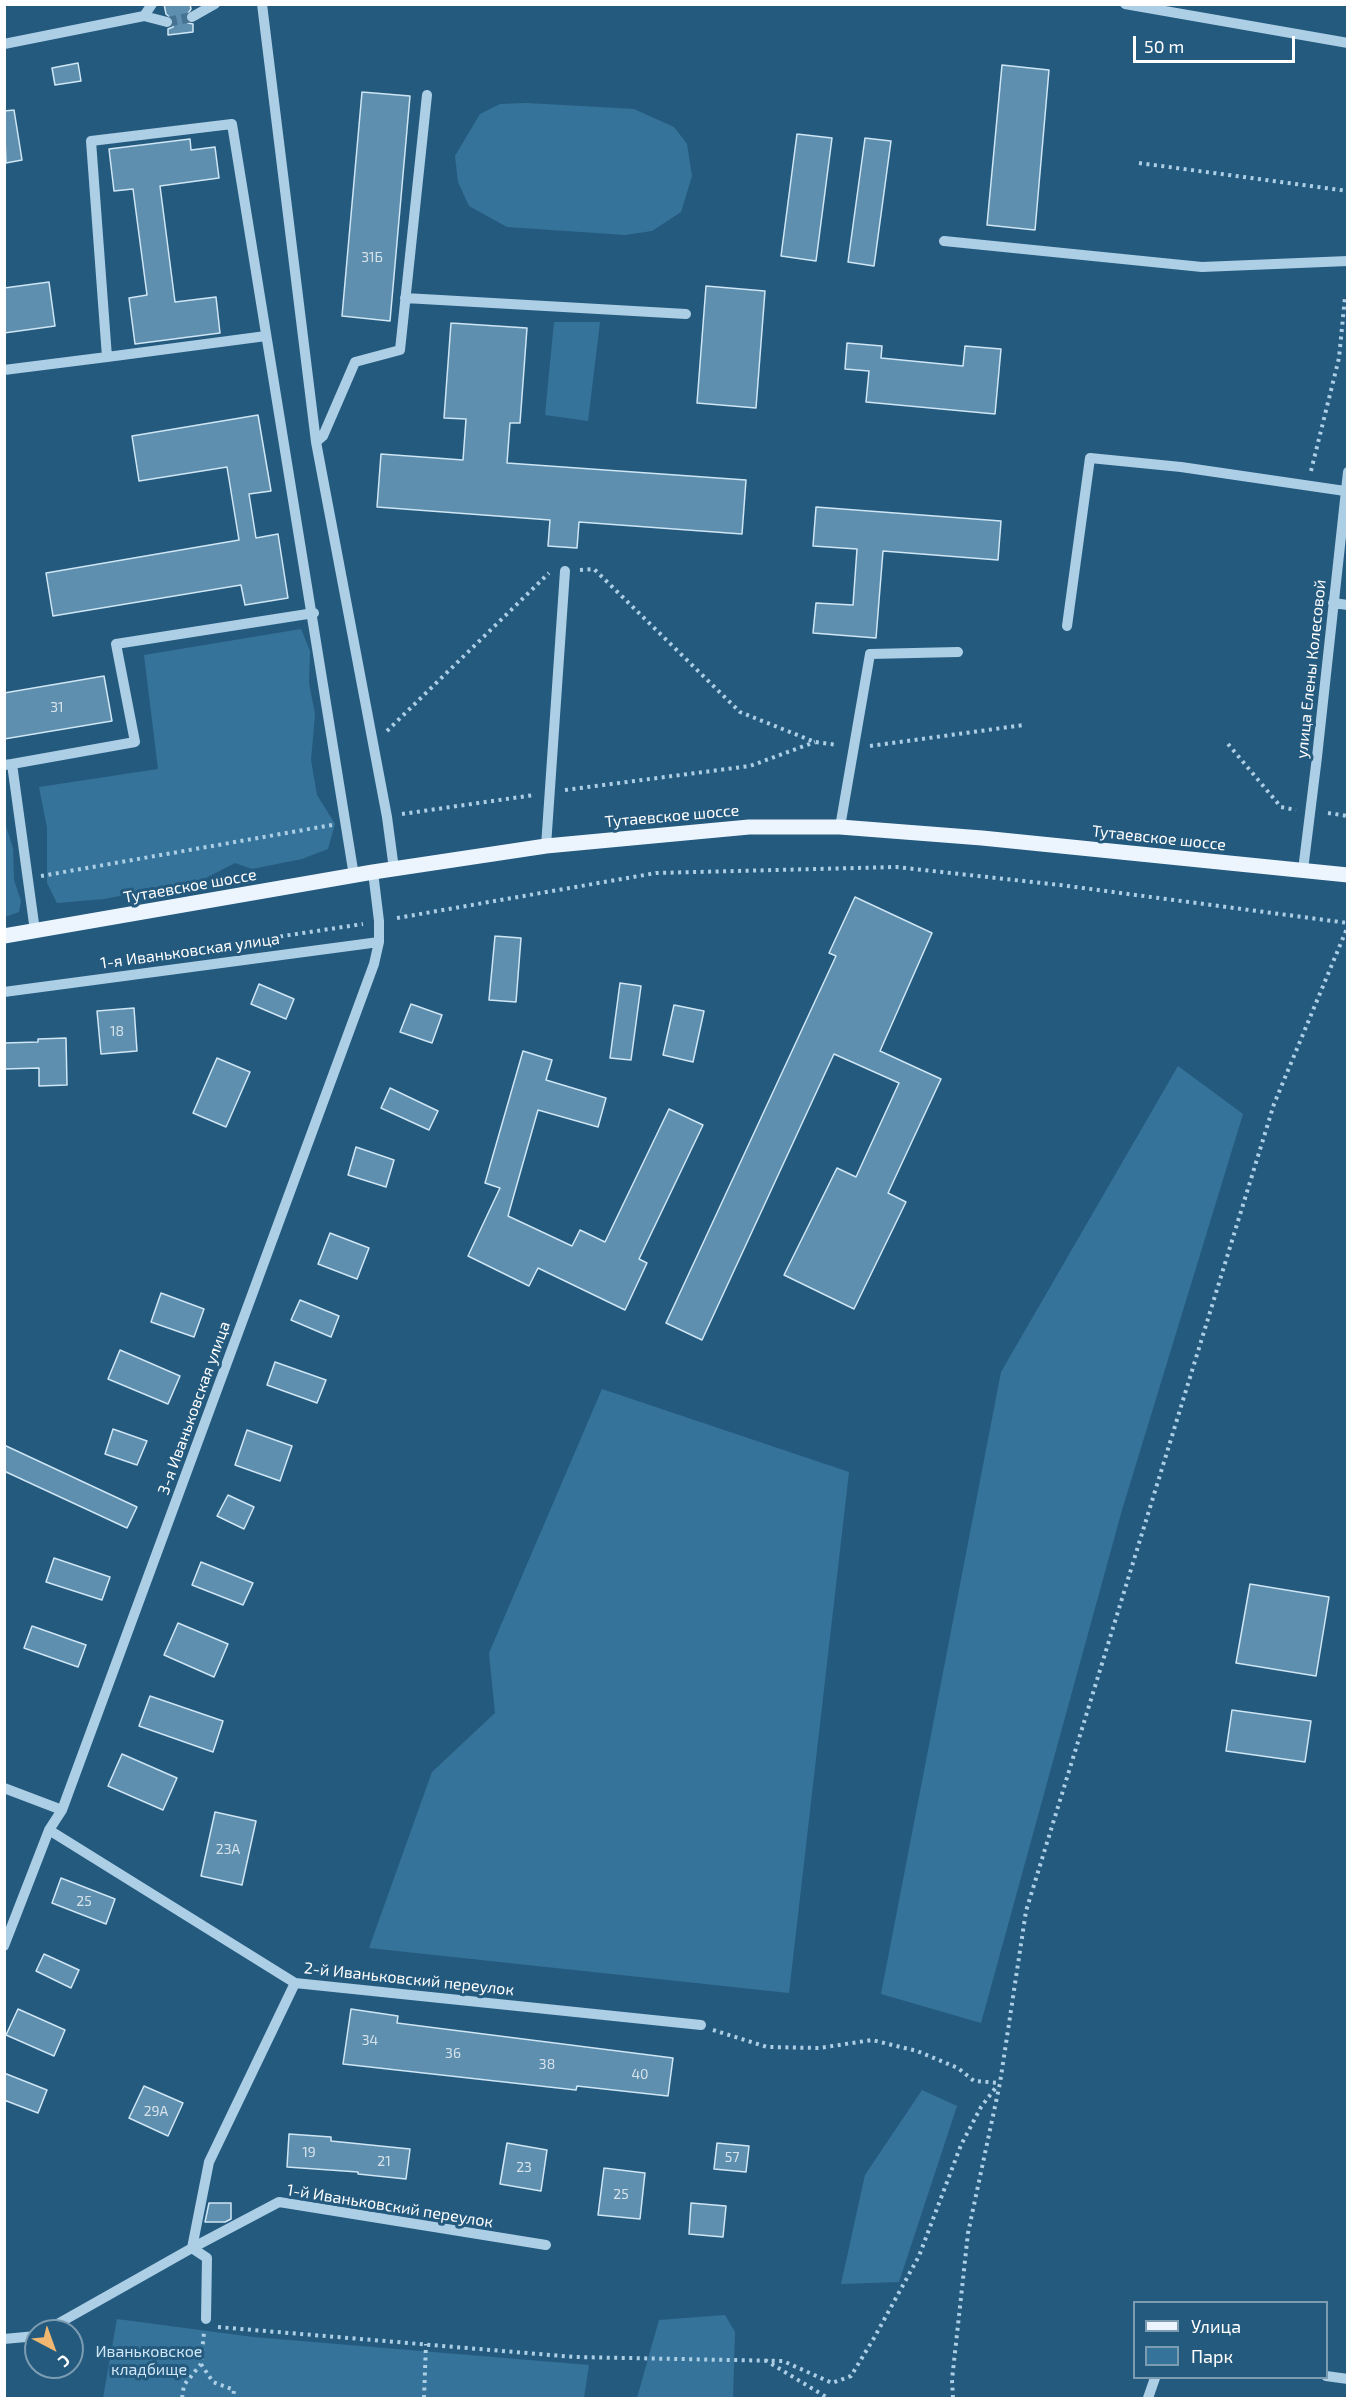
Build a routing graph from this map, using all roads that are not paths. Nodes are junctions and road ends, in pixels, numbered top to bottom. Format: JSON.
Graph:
{"nodes":[{"id":1,"x":141,"y":4,"type":"edge"},
{"id":2,"x":152,"y":4,"type":"edge"},
{"id":3,"x":215,"y":4,"type":"edge"},
{"id":4,"x":262,"y":4,"type":"edge"},
{"id":5,"x":1125,"y":4,"type":"edge"},
{"id":6,"x":144,"y":16,"type":"junction"},
{"id":7,"x":192,"y":17,"type":"tunnel mouth"},
{"id":8,"x":167,"y":22,"type":"tunnel mouth"},
{"id":9,"x":1347,"y":43,"type":"edge"},
{"id":10,"x":4,"y":44,"type":"edge"},
{"id":11,"x":427,"y":95,"type":"dead end"},
{"id":12,"x":944,"y":242,"type":"dead end"},
{"id":13,"x":1347,"y":261,"type":"edge"},
{"id":14,"x":405,"y":298,"type":"junction"},
{"id":15,"x":686,"y":314,"type":"dead end"},
{"id":16,"x":266,"y":336,"type":"junction"},
{"id":17,"x":107,"y":357,"type":"junction"},
{"id":18,"x":4,"y":370,"type":"edge"},
{"id":19,"x":316,"y":442,"type":"junction"},
{"id":20,"x":1347,"y":472,"type":"edge"},
{"id":21,"x":1345,"y":491,"type":"junction"},
{"id":22,"x":565,"y":571,"type":"road end"},
{"id":23,"x":1334,"y":603,"type":"junction"},
{"id":24,"x":1347,"y":605,"type":"edge"},
{"id":25,"x":314,"y":613,"type":"junction"},
{"id":26,"x":1066,"y":626,"type":"dead end"},
{"id":27,"x":958,"y":652,"type":"dead end"},
{"id":28,"x":8,"y":764,"type":"edge"},
{"id":29,"x":840,"y":827,"type":"junction"},
{"id":30,"x":546,"y":846,"type":"junction"},
{"id":31,"x":393,"y":869,"type":"junction"},
{"id":32,"x":1302,"y":870,"type":"junction"},
{"id":33,"x":373,"y":872,"type":"junction"},
{"id":34,"x":1347,"y":875,"type":"edge"},
{"id":35,"x":354,"y":876,"type":"junction"},
{"id":36,"x":35,"y":931,"type":"junction"},
{"id":37,"x":4,"y":936,"type":"edge"},
{"id":38,"x":379,"y":942,"type":"junction"},
{"id":39,"x":4,"y":992,"type":"edge"},
{"id":40,"x":4,"y":1788,"type":"edge"},
{"id":41,"x":62,"y":1810,"type":"junction"},
{"id":42,"x":49,"y":1830,"type":"junction"},
{"id":43,"x":4,"y":1946,"type":"edge"},
{"id":44,"x":295,"y":1983,"type":"junction"},
{"id":45,"x":701,"y":2025,"type":"road end"},
{"id":46,"x":546,"y":2245,"type":"dead end"},
{"id":47,"x":192,"y":2248,"type":"junction"},
{"id":48,"x":66,"y":2319,"type":"edge"},
{"id":49,"x":205,"y":2322,"type":"road end"},
{"id":50,"x":24,"y":2337,"type":"edge"},
{"id":51,"x":4,"y":2339,"type":"edge"},
{"id":52,"x":1328,"y":2376,"type":"edge"},
{"id":53,"x":1155,"y":2379,"type":"edge"},
{"id":54,"x":1347,"y":2379,"type":"edge"},
{"id":55,"x":1148,"y":2398,"type":"edge"}],
"edges":[{"from":1,"to":6,"type":"street"},
{"from":2,"to":6,"type":"street"},
{"from":3,"to":7,"type":"street"},
{"from":4,"to":19,"type":"street"},
{"from":5,"to":9,"type":"street"},
{"from":6,"to":8,"type":"street"},
{"from":6,"to":10,"type":"street"},
{"from":11,"to":14,"type":"street"},
{"from":12,"to":13,"type":"street"},
{"from":14,"to":15,"type":"street"},
{"from":14,"to":19,"type":"street"},
{"from":16,"to":17,"type":"street"},
{"from":16,"to":17,"type":"street"},
{"from":16,"to":25,"type":"street"},
{"from":17,"to":18,"type":"street"},
{"from":19,"to":31,"type":"street"},
{"from":20,"to":21,"type":"street","name":"улица Елены Колесовой"},
{"from":21,"to":23,"type":"street","name":"улица Елены Колесовой"},
{"from":21,"to":26,"type":"street"},
{"from":22,"to":30,"type":"street"},
{"from":23,"to":24,"type":"street"},
{"from":23,"to":32,"type":"street","name":"улица Елены Колесовой"},
{"from":25,"to":28,"type":"street"},
{"from":25,"to":35,"type":"street"},
{"from":27,"to":29,"type":"street"},
{"from":28,"to":36,"type":"street"},
{"from":29,"to":30,"type":"main road","name":"Тутаевское шоссе"},
{"from":29,"to":32,"type":"main road","name":"Тутаевское шоссе"},
{"from":30,"to":31,"type":"main road","name":"Тутаевское шоссе"},
{"from":31,"to":33,"type":"main road","name":"Тутаевское шоссе"},
{"from":32,"to":34,"type":"main road","name":"Тутаевское шоссе"},
{"from":33,"to":35,"type":"main road","name":"Тутаевское шоссе"},
{"from":33,"to":38,"type":"street","name":"3-я Иваньковская улица"},
{"from":35,"to":36,"type":"main road","name":"Тутаевское шоссе"},
{"from":36,"to":37,"type":"main road","name":"Тутаевское шоссе"},
{"from":38,"to":39,"type":"street","name":"1-я Иваньковская улица"},
{"from":38,"to":41,"type":"street","name":"3-я Иваньковская улица"},
{"from":40,"to":41,"type":"street"},
{"from":41,"to":42,"type":"street","name":"3-я Иваньковская улица"},
{"from":42,"to":43,"type":"street","name":"3-я Иваньковская улица"},
{"from":42,"to":44,"type":"street","name":"2-й Иваньковский переулок"},
{"from":44,"to":45,"type":"street","name":"2-й Иваньковский переулок"},
{"from":44,"to":47,"type":"street"},
{"from":46,"to":47,"type":"street","name":"1-й Иваньковский переулок"},
{"from":47,"to":48,"type":"street","name":"1-й Иваньковский переулок"},
{"from":47,"to":49,"type":"street"},
{"from":50,"to":51,"type":"street"},
{"from":52,"to":54,"type":"street"},
{"from":53,"to":55,"type":"street"}]}
